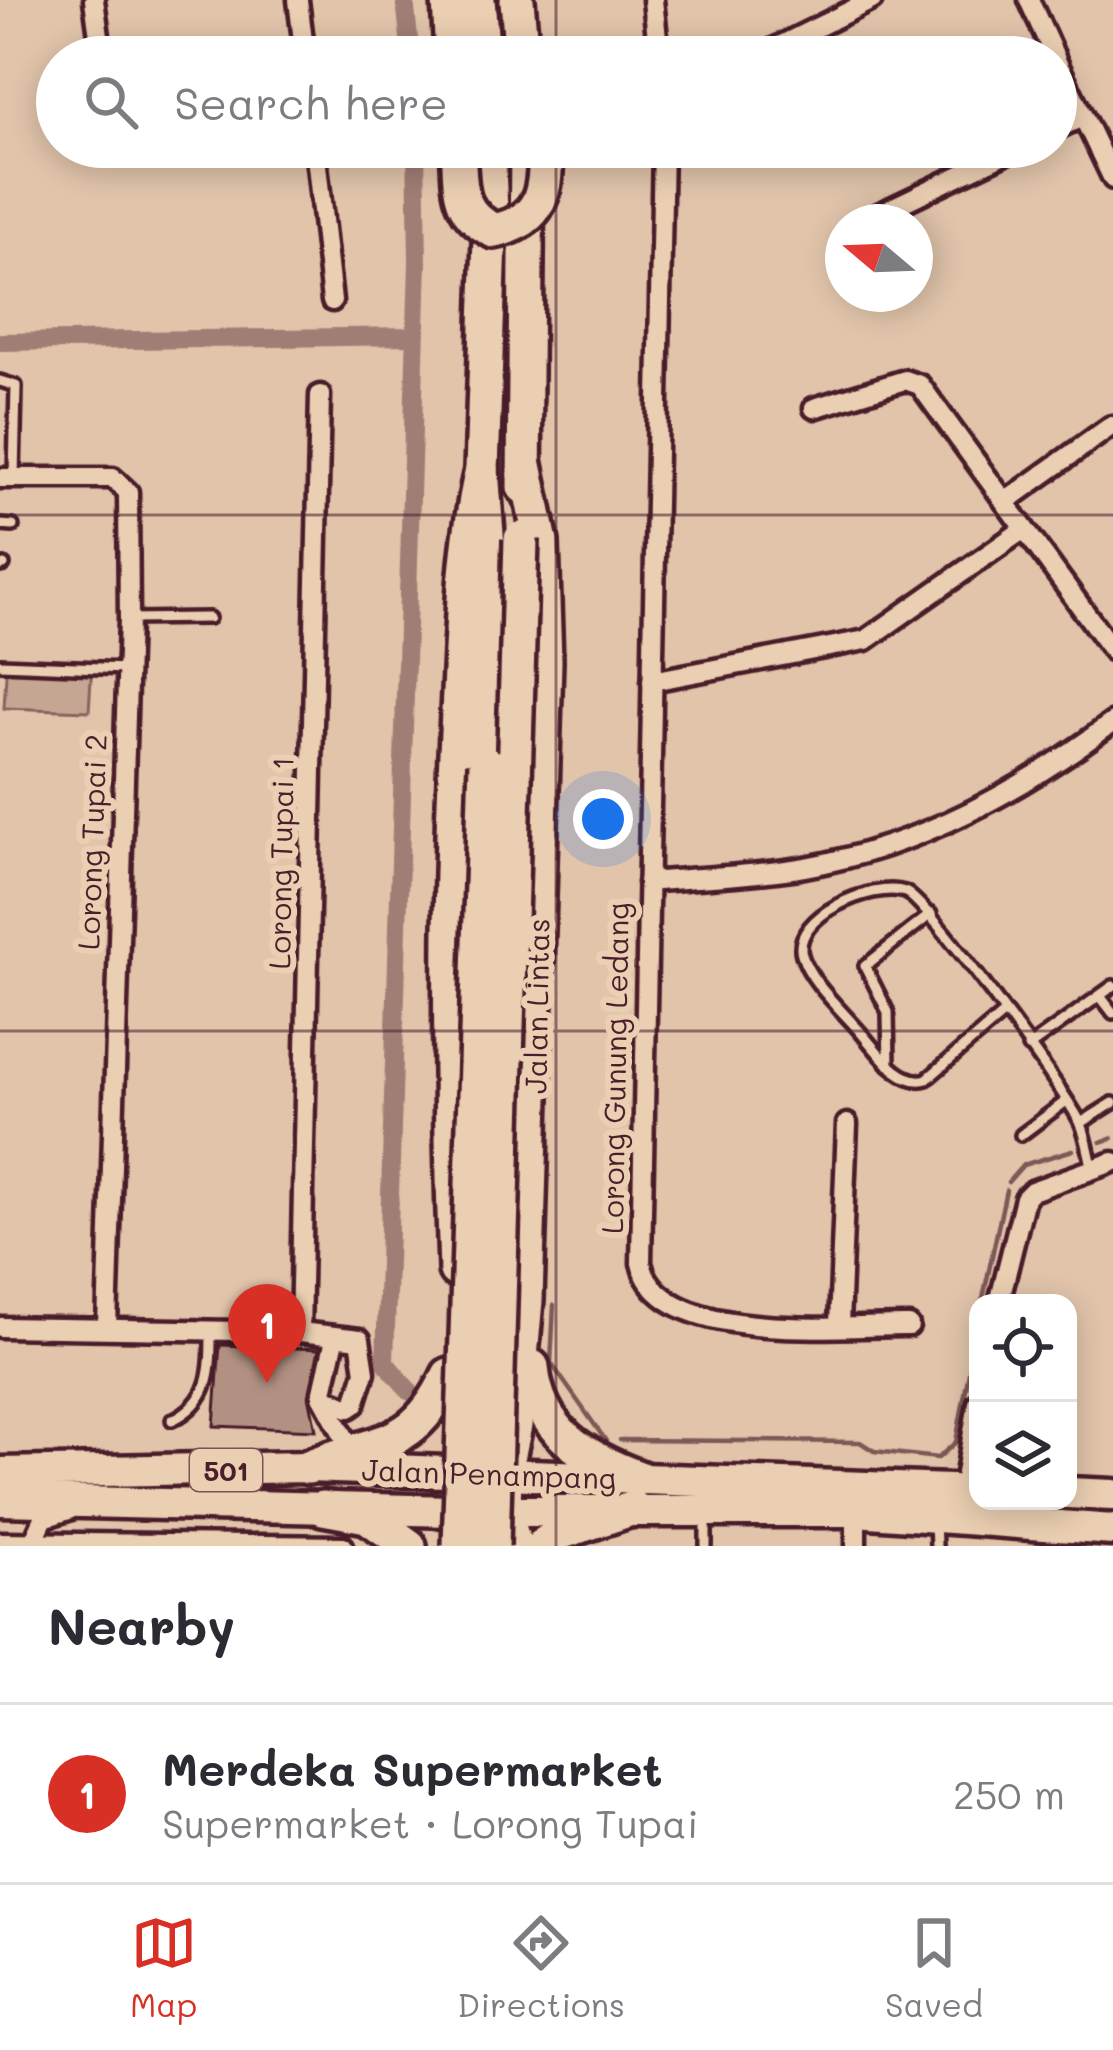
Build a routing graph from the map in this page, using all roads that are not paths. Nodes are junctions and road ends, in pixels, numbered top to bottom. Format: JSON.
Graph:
{"nodes":[{"id":1,"x":94,"y":0,"type":"edge"},
{"id":2,"x":298,"y":0,"type":"edge"},
{"id":3,"x":449,"y":0,"type":"edge"},
{"id":4,"x":478,"y":0,"type":"edge"},
{"id":5,"x":517,"y":0,"type":"edge"},
{"id":6,"x":537,"y":0,"type":"edge"},
{"id":7,"x":653,"y":0,"type":"edge"},
{"id":8,"x":872,"y":0,"type":"edge"},
{"id":9,"x":1029,"y":0,"type":"edge"},
{"id":10,"x":99,"y":36,"type":"edge"},
{"id":11,"x":302,"y":36,"type":"edge"},
{"id":12,"x":451,"y":36,"type":"edge"},
{"id":13,"x":481,"y":36,"type":"edge"},
{"id":14,"x":520,"y":36,"type":"edge"},
{"id":15,"x":539,"y":36,"type":"edge"},
{"id":16,"x":657,"y":36,"type":"edge"},
{"id":17,"x":799,"y":36,"type":"edge"},
{"id":18,"x":1045,"y":36,"type":"edge"},
{"id":19,"x":1077,"y":106,"type":"edge"},
{"id":20,"x":1082,"y":117,"type":"junction"},
{"id":21,"x":1077,"y":119,"type":"edge"},
{"id":22,"x":1105,"y":146,"type":"edge"},
{"id":23,"x":317,"y":168,"type":"edge"},
{"id":24,"x":458,"y":168,"type":"edge"},
{"id":25,"x":489,"y":168,"type":"edge"},
{"id":26,"x":527,"y":168,"type":"edge"},
{"id":27,"x":545,"y":168,"type":"edge"},
{"id":28,"x":663,"y":168,"type":"edge"},
{"id":29,"x":975,"y":168,"type":"edge"},
{"id":30,"x":1113,"y":179,"type":"edge"},
{"id":31,"x":900,"y":204,"type":"edge"},
{"id":32,"x":332,"y":301,"type":"dead end"},
{"id":33,"x":0,"y":381,"type":"edge"},
{"id":34,"x":320,"y":395,"type":"dead end"},
{"id":35,"x":814,"y":408,"type":"dead end"},
{"id":36,"x":1111,"y":426,"type":"edge"},
{"id":37,"x":0,"y":458,"type":"edge"},
{"id":38,"x":525,"y":465,"type":"junction"},
{"id":39,"x":482,"y":470,"type":"junction"},
{"id":40,"x":10,"y":471,"type":"edge"},
{"id":41,"x":1005,"y":502,"type":"junction"},
{"id":42,"x":0,"y":525,"type":"edge"},
{"id":43,"x":13,"y":526,"type":"dead end"},
{"id":44,"x":1024,"y":529,"type":"junction"},
{"id":45,"x":209,"y":618,"type":"dead end"},
{"id":46,"x":130,"y":619,"type":"junction"},
{"id":47,"x":1113,"y":651,"type":"edge"},
{"id":48,"x":0,"y":664,"type":"edge"},
{"id":49,"x":127,"y":669,"type":"junction"},
{"id":50,"x":652,"y":681,"type":"junction"},
{"id":51,"x":1113,"y":722,"type":"edge"},
{"id":52,"x":648,"y":882,"type":"junction"},
{"id":53,"x":932,"y":914,"type":"junction"},
{"id":54,"x":1113,"y":986,"type":"edge"},
{"id":55,"x":1100,"y":996,"type":"junction"},
{"id":56,"x":1113,"y":1013,"type":"edge"},
{"id":57,"x":1003,"y":1014,"type":"junction"},
{"id":58,"x":1028,"y":1047,"type":"junction"},
{"id":59,"x":889,"y":1065,"type":"junction"},
{"id":60,"x":1065,"y":1102,"type":"junction"},
{"id":61,"x":1113,"y":1103,"type":"edge"},
{"id":62,"x":1081,"y":1123,"type":"junction"},
{"id":63,"x":847,"y":1124,"type":"dead end"},
{"id":64,"x":1021,"y":1135,"type":"dead end"},
{"id":65,"x":1113,"y":1162,"type":"edge"},
{"id":66,"x":1093,"y":1169,"type":"junction"},
{"id":67,"x":1001,"y":1294,"type":"edge"},
{"id":68,"x":526,"y":1300,"type":"junction"},
{"id":69,"x":839,"y":1325,"type":"junction"},
{"id":70,"x":909,"y":1326,"type":"dead end"},
{"id":71,"x":0,"y":1327,"type":"edge"},
{"id":72,"x":107,"y":1328,"type":"junction"},
{"id":73,"x":211,"y":1331,"type":"junction"},
{"id":74,"x":300,"y":1332,"type":"junction"},
{"id":75,"x":335,"y":1339,"type":"junction"},
{"id":76,"x":519,"y":1373,"type":"junction"},
{"id":77,"x":449,"y":1375,"type":"junction"},
{"id":78,"x":322,"y":1396,"type":"junction"},
{"id":79,"x":172,"y":1420,"type":"dead end"},
{"id":80,"x":353,"y":1453,"type":"junction"},
{"id":81,"x":308,"y":1467,"type":"junction"},
{"id":82,"x":452,"y":1470,"type":"junction"},
{"id":83,"x":505,"y":1472,"type":"junction"},
{"id":84,"x":4,"y":1488,"type":"edge"},
{"id":85,"x":969,"y":1491,"type":"edge"},
{"id":86,"x":637,"y":1493,"type":"junction"},
{"id":87,"x":1077,"y":1493,"type":"edge"},
{"id":88,"x":1113,"y":1495,"type":"edge"},
{"id":89,"x":130,"y":1500,"type":"junction"},
{"id":90,"x":706,"y":1507,"type":"junction"},
{"id":91,"x":323,"y":1508,"type":"junction"},
{"id":92,"x":452,"y":1510,"type":"junction"},
{"id":93,"x":504,"y":1510,"type":"junction"},
{"id":94,"x":856,"y":1511,"type":"junction"},
{"id":95,"x":1113,"y":1529,"type":"edge"},
{"id":96,"x":1023,"y":1534,"type":"edge"},
{"id":97,"x":934,"y":1538,"type":"edge"},
{"id":98,"x":0,"y":1542,"type":"edge"},
{"id":99,"x":280,"y":1544,"type":"edge"},
{"id":100,"x":32,"y":1545,"type":"edge"},
{"id":101,"x":343,"y":1546,"type":"edge"},
{"id":102,"x":409,"y":1546,"type":"edge"},
{"id":103,"x":455,"y":1546,"type":"edge"},
{"id":104,"x":492,"y":1546,"type":"edge"},
{"id":105,"x":515,"y":1546,"type":"edge"},
{"id":106,"x":542,"y":1546,"type":"edge"},
{"id":107,"x":706,"y":1546,"type":"edge"},
{"id":108,"x":856,"y":1546,"type":"edge"}],
"edges":[{"from":1,"to":10,"type":"street"},
{"from":2,"to":11,"type":"street"},
{"from":3,"to":12,"type":"highway"},
{"from":4,"to":13,"type":"highway"},
{"from":5,"to":14,"type":"highway"},
{"from":6,"to":15,"type":"highway"},
{"from":7,"to":16,"type":"street"},
{"from":8,"to":17,"type":"street"},
{"from":9,"to":18,"type":"street"},
{"from":19,"to":20,"type":"street"},
{"from":20,"to":21,"type":"street"},
{"from":20,"to":22,"type":"street"},
{"from":22,"to":30,"type":"street"},
{"from":23,"to":32,"type":"street"},
{"from":24,"to":27,"type":"highway","bridge":true},
{"from":25,"to":39,"type":"highway","name":"Jalan Lintas"},
{"from":26,"to":38,"type":"highway","name":"Jalan Lintas"},
{"from":28,"to":50,"type":"street","name":"Lorong Gunung Ledang"},
{"from":29,"to":31,"type":"street"},
{"from":33,"to":40,"type":"lane"},
{"from":34,"to":74,"type":"street","name":"Lorong Tupai 1"},
{"from":35,"to":41,"type":"street"},
{"from":36,"to":41,"type":"street"},
{"from":37,"to":40,"type":"lane"},
{"from":38,"to":68,"type":"highway","name":"Jalan Lintas"},
{"from":38,"to":104,"type":"highway","name":"Jalan Lintas","bridge":true},
{"from":39,"to":77,"type":"highway","name":"Jalan Lintas"},
{"from":39,"to":103,"type":"highway","name":"Jalan Lintas","bridge":true},
{"from":40,"to":46,"type":"street","name":"Lorong Tupai 2"},
{"from":41,"to":44,"type":"street"},
{"from":42,"to":43,"type":"lane"},
{"from":44,"to":47,"type":"street"},
{"from":44,"to":50,"type":"street"},
{"from":45,"to":46,"type":"lane"},
{"from":46,"to":49,"type":"street","name":"Lorong Tupai 2"},
{"from":48,"to":49,"type":"lane"},
{"from":49,"to":72,"type":"street","name":"Lorong Tupai 2"},
{"from":50,"to":52,"type":"street","name":"Lorong Gunung Ledang"},
{"from":51,"to":52,"type":"street"},
{"from":52,"to":69,"type":"street","name":"Lorong Gunung Ledang"},
{"from":53,"to":57,"type":"lane"},
{"from":53,"to":59,"type":"lane"},
{"from":53,"to":59,"type":"lane"},
{"from":54,"to":55,"type":"lane"},
{"from":55,"to":56,"type":"lane"},
{"from":55,"to":58,"type":"lane"},
{"from":57,"to":58,"type":"lane"},
{"from":57,"to":59,"type":"lane"},
{"from":58,"to":60,"type":"lane"},
{"from":60,"to":62,"type":"lane"},
{"from":60,"to":64,"type":"lane"},
{"from":61,"to":62,"type":"lane"},
{"from":62,"to":66,"type":"lane"},
{"from":63,"to":69,"type":"street"},
{"from":65,"to":66,"type":"street"},
{"from":66,"to":67,"type":"street"},
{"from":68,"to":76,"type":"highway","name":"Jalan Lintas"},
{"from":68,"to":86,"type":"highway"},
{"from":69,"to":70,"type":"street","name":"Lorong Gunung Ledang"},
{"from":71,"to":72,"type":"street"},
{"from":72,"to":73,"type":"street"},
{"from":73,"to":74,"type":"street"},
{"from":73,"to":79,"type":"lane"},
{"from":74,"to":75,"type":"street"},
{"from":75,"to":78,"type":"street"},
{"from":75,"to":78,"type":"street"},
{"from":76,"to":77,"type":"highway"},
{"from":76,"to":83,"type":"highway","name":"Jalan Lintas"},
{"from":77,"to":80,"type":"highway"},
{"from":77,"to":82,"type":"highway","name":"Jalan Lintas"},
{"from":78,"to":80,"type":"street"},
{"from":80,"to":81,"type":"highway"},
{"from":81,"to":82,"type":"main road","name":"Jalan Penampang","number":"501"},
{"from":81,"to":84,"type":"main road","name":"Jalan Penampang","number":"501"},
{"from":82,"to":83,"type":"main road","name":"Jalan Penampang","number":"501"},
{"from":82,"to":92,"type":"highway","name":"Jalan Lintas"},
{"from":83,"to":86,"type":"main road","name":"Jalan Penampang","number":"501"},
{"from":83,"to":93,"type":"highway","name":"Jalan Lintas"},
{"from":84,"to":89,"type":"main road","name":"Jalan Penampang","number":"501"},
{"from":84,"to":100,"type":"street"},
{"from":85,"to":86,"type":"main road","name":"Jalan Penampang","number":"501"},
{"from":86,"to":90,"type":"main road","name":"Jalan Penampang","number":"501"},
{"from":86,"to":93,"type":"main road","name":"Jalan Penampang","number":"501"},
{"from":86,"to":106,"type":"highway"},
{"from":87,"to":88,"type":"main road"},
{"from":89,"to":91,"type":"main road","name":"Jalan Penampang","number":"501"},
{"from":89,"to":100,"type":"street"},
{"from":90,"to":94,"type":"main road","name":"Jalan Penampang","number":"501"},
{"from":90,"to":107,"type":"lane"},
{"from":91,"to":92,"type":"main road","name":"Jalan Penampang","number":"501"},
{"from":91,"to":102,"type":"highway"},
{"from":92,"to":93,"type":"main road","name":"Jalan Penampang","number":"501"},
{"from":92,"to":103,"type":"highway","name":"Jalan Lintas"},
{"from":93,"to":105,"type":"highway","name":"Jalan Lintas"},
{"from":94,"to":97,"type":"main road","name":"Jalan Penampang","number":"501"},
{"from":94,"to":108,"type":"street"},
{"from":95,"to":96,"type":"main road","name":"Jalan Penampang","number":"501"},
{"from":96,"to":97,"type":"main road","name":"Jalan Penampang","number":"501"},
{"from":98,"to":100,"type":"street"},
{"from":99,"to":100,"type":"street"},
{"from":99,"to":101,"type":"street"}]}
